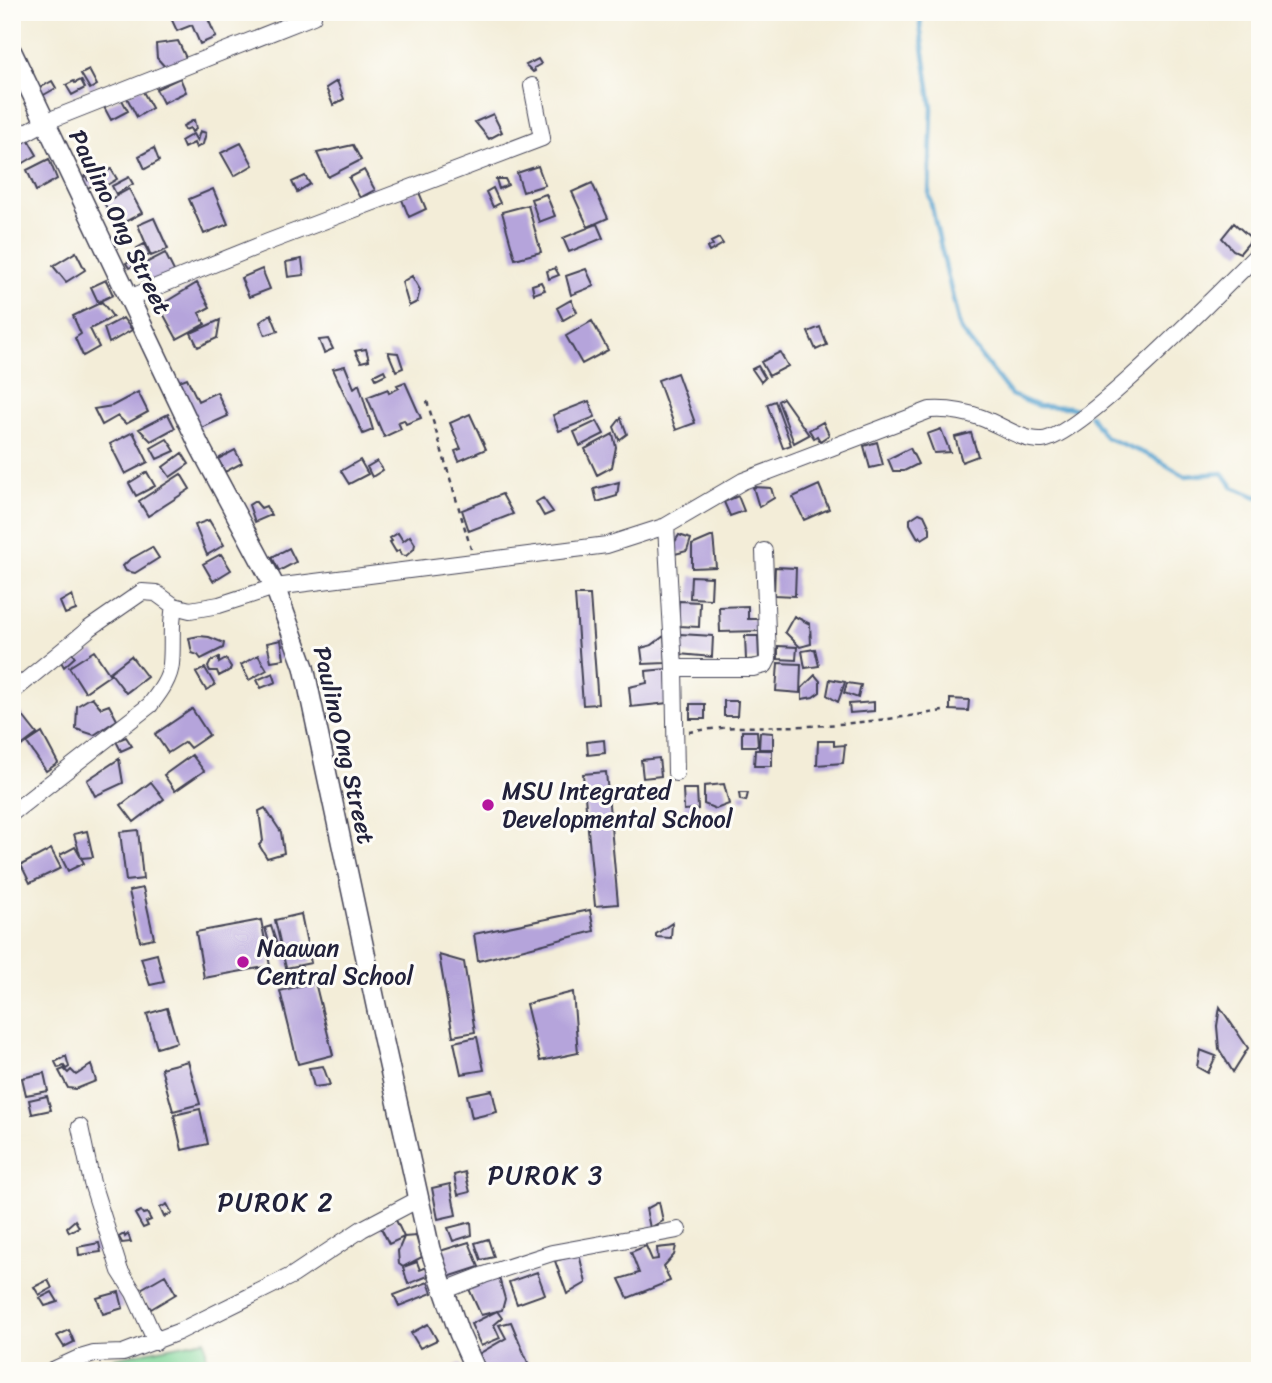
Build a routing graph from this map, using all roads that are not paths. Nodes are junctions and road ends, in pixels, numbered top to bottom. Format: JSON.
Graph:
{"nodes":[{"id":1,"x":312,"y":12,"type":"edge"},
{"id":2,"x":12,"y":52,"type":"edge"},
{"id":3,"x":532,"y":86,"type":"dead end"},
{"id":4,"x":45,"y":122,"type":"junction"},
{"id":5,"x":12,"y":141,"type":"edge"},
{"id":6,"x":1260,"y":252,"type":"edge"},
{"id":7,"x":129,"y":298,"type":"junction"},
{"id":8,"x":666,"y":526,"type":"junction"},
{"id":9,"x":764,"y":551,"type":"dead end"},
{"id":10,"x":275,"y":587,"type":"junction"},
{"id":11,"x":174,"y":606,"type":"junction"},
{"id":12,"x":674,"y":668,"type":"junction"},
{"id":13,"x":12,"y":692,"type":"edge"},
{"id":14,"x":676,"y":773,"type":"dead end"},
{"id":15,"x":12,"y":813,"type":"edge"},
{"id":16,"x":80,"y":1127,"type":"dead end"},
{"id":17,"x":419,"y":1199,"type":"junction"},
{"id":18,"x":678,"y":1230,"type":"dead end"},
{"id":19,"x":443,"y":1291,"type":"junction"},
{"id":20,"x":156,"y":1342,"type":"junction"},
{"id":21,"x":51,"y":1371,"type":"edge"},
{"id":22,"x":476,"y":1371,"type":"edge"}],
"edges":[{"from":1,"to":4,"type":"street"},
{"from":2,"to":4,"type":"street","name":"Paulino Ong Street"},
{"from":3,"to":7,"type":"street"},
{"from":4,"to":5,"type":"street"},
{"from":4,"to":7,"type":"street","name":"Paulino Ong Street"},
{"from":6,"to":8,"type":"street"},
{"from":7,"to":10,"type":"street","name":"Paulino Ong Street"},
{"from":8,"to":10,"type":"street"},
{"from":8,"to":12,"type":"street"},
{"from":9,"to":12,"type":"street"},
{"from":10,"to":11,"type":"street"},
{"from":10,"to":17,"type":"street","name":"Paulino Ong Street"},
{"from":11,"to":13,"type":"street"},
{"from":11,"to":15,"type":"street"},
{"from":12,"to":14,"type":"street"},
{"from":16,"to":20,"type":"street"},
{"from":17,"to":19,"type":"street","name":"Paulino Ong Street"},
{"from":17,"to":20,"type":"street"},
{"from":18,"to":19,"type":"street"},
{"from":19,"to":22,"type":"street","name":"Paulino Ong Street"},
{"from":20,"to":21,"type":"street"}]}
